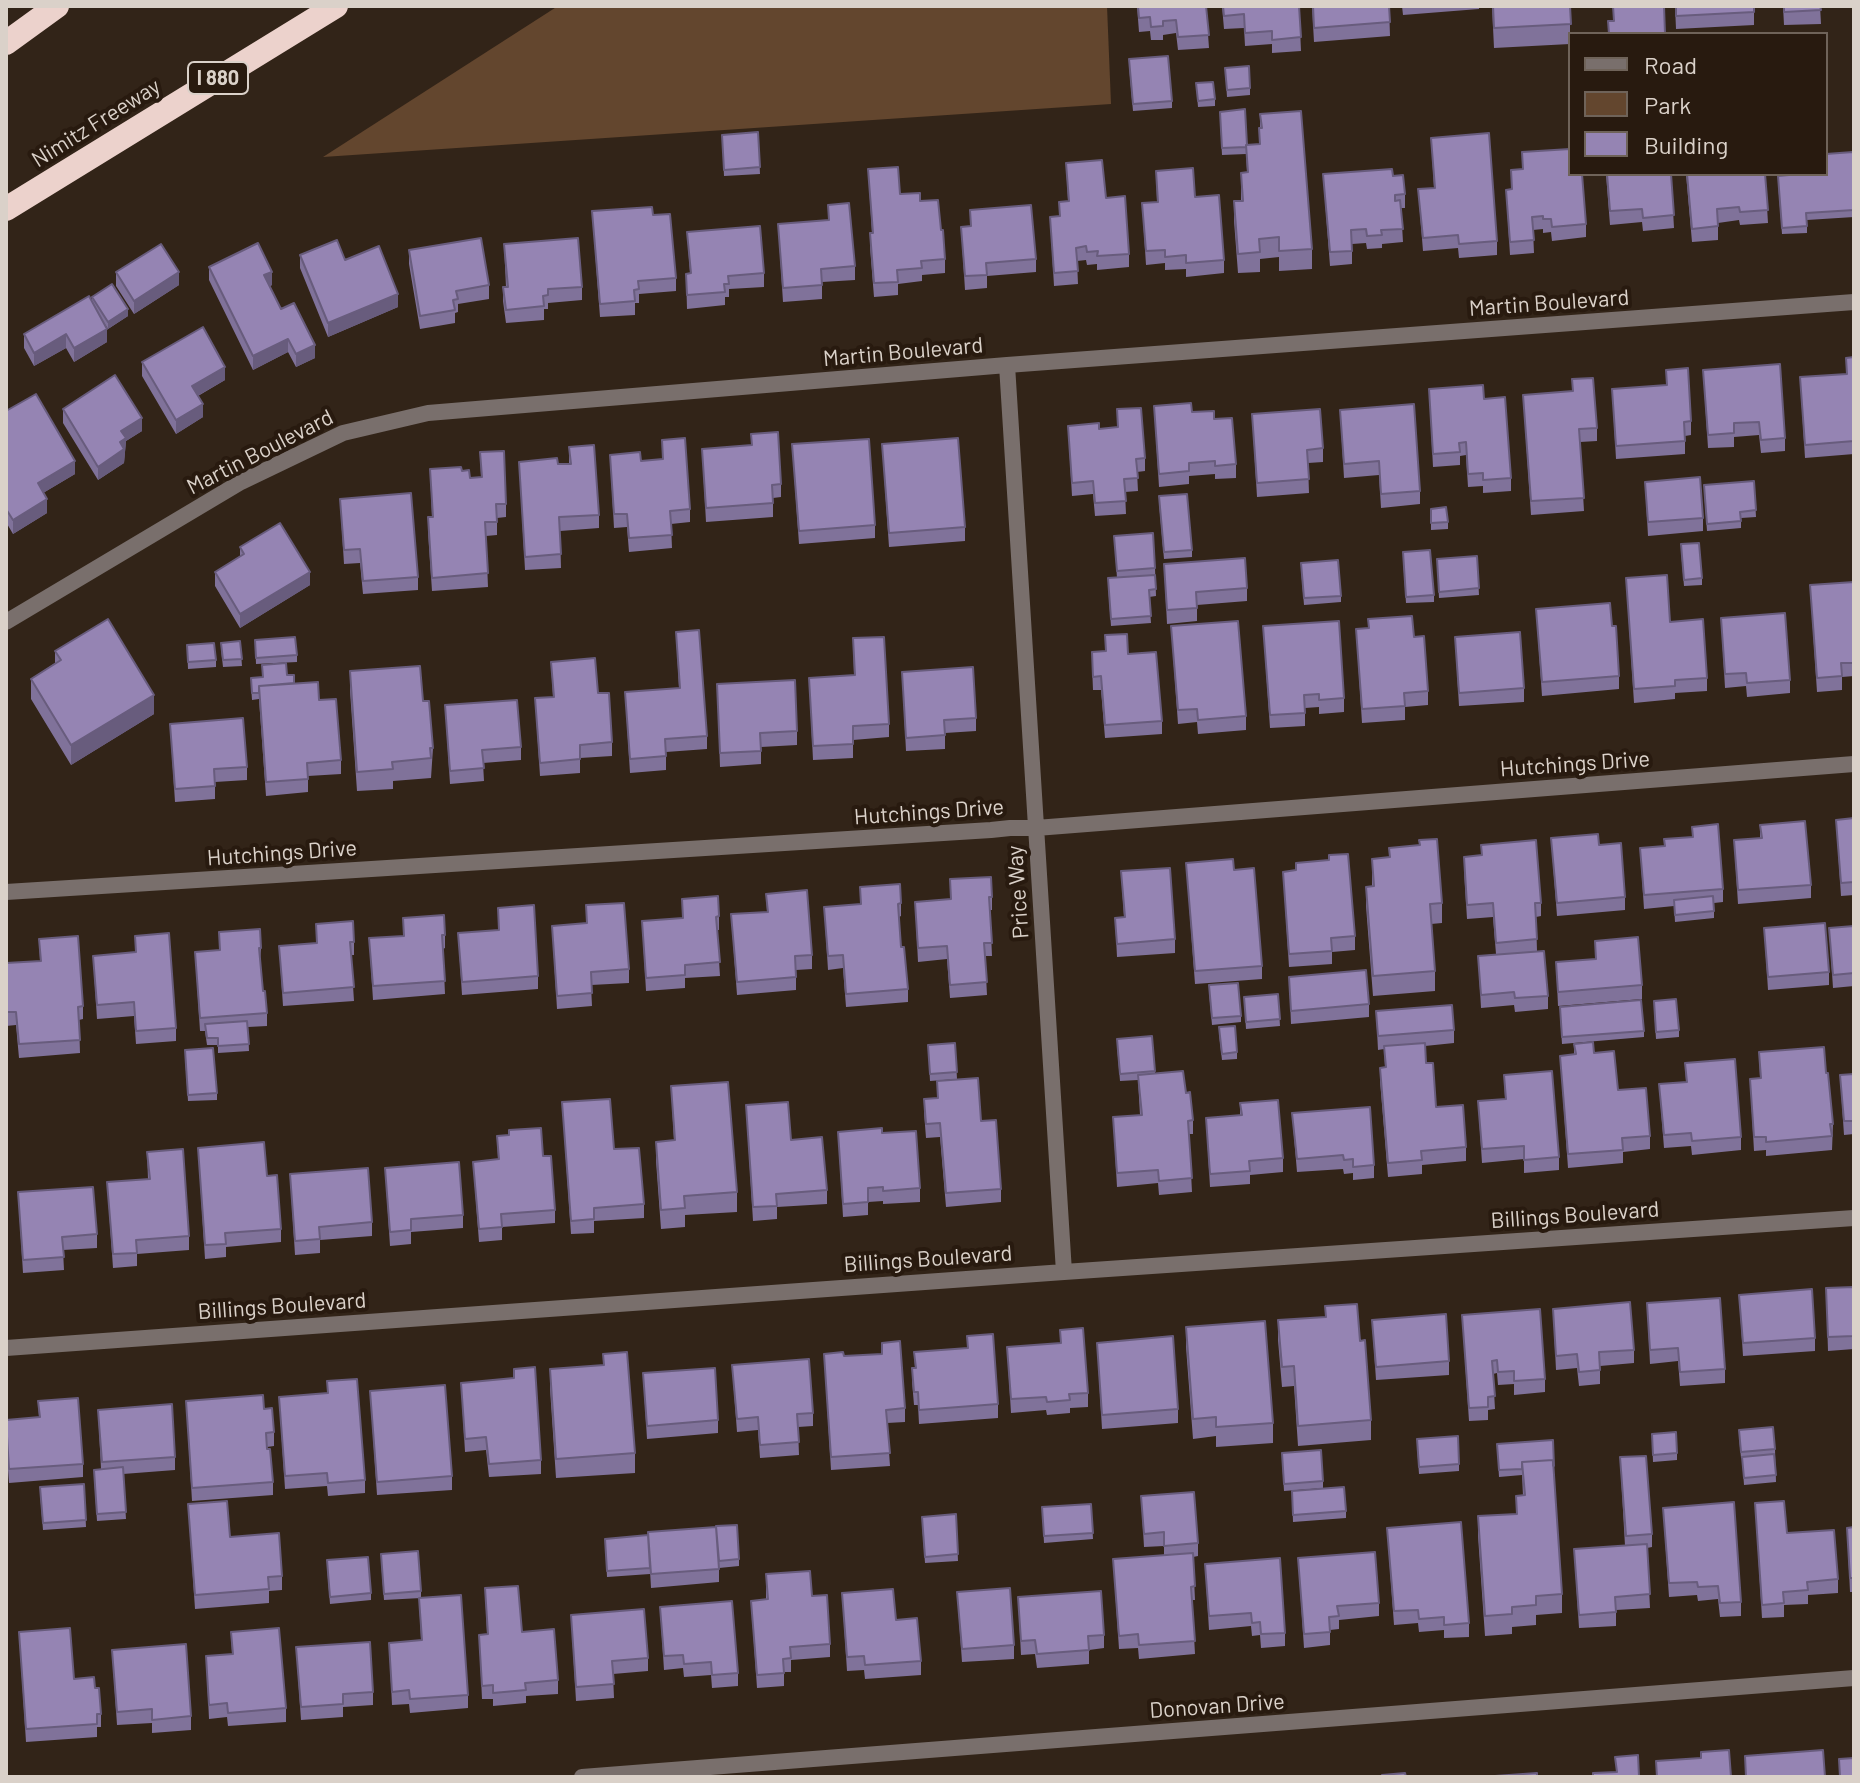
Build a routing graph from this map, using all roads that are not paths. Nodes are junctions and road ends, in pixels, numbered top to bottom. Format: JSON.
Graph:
{"nodes":[{"id":1,"x":57,"y":6,"type":"edge"},
{"id":2,"x":336,"y":6,"type":"edge"},
{"id":3,"x":6,"y":43,"type":"edge"},
{"id":4,"x":6,"y":209,"type":"edge"},
{"id":5,"x":1854,"y":302,"type":"edge"},
{"id":6,"x":1007,"y":365,"type":"junction"},
{"id":7,"x":6,"y":622,"type":"edge"},
{"id":8,"x":1854,"y":764,"type":"edge"},
{"id":9,"x":1036,"y":828,"type":"junction"},
{"id":10,"x":6,"y":892,"type":"edge"},
{"id":11,"x":1854,"y":1218,"type":"edge"},
{"id":12,"x":1064,"y":1272,"type":"junction"},
{"id":13,"x":6,"y":1348,"type":"edge"},
{"id":14,"x":1854,"y":1678,"type":"edge"},
{"id":15,"x":582,"y":1777,"type":"edge"}],
"edges":[{"from":1,"to":3,"type":"highway"},
{"from":2,"to":4,"type":"highway","name":"Nimitz Freeway","number":"I 880"},
{"from":5,"to":6,"type":"street","name":"Martin Boulevard"},
{"from":6,"to":7,"type":"street","name":"Martin Boulevard"},
{"from":6,"to":9,"type":"street","name":"Price Way"},
{"from":8,"to":9,"type":"street","name":"Hutchings Drive"},
{"from":9,"to":10,"type":"street","name":"Hutchings Drive"},
{"from":9,"to":12,"type":"street","name":"Price Way"},
{"from":11,"to":12,"type":"street","name":"Billings Boulevard"},
{"from":12,"to":13,"type":"street","name":"Billings Boulevard"},
{"from":14,"to":15,"type":"street","name":"Donovan Drive"}]}
